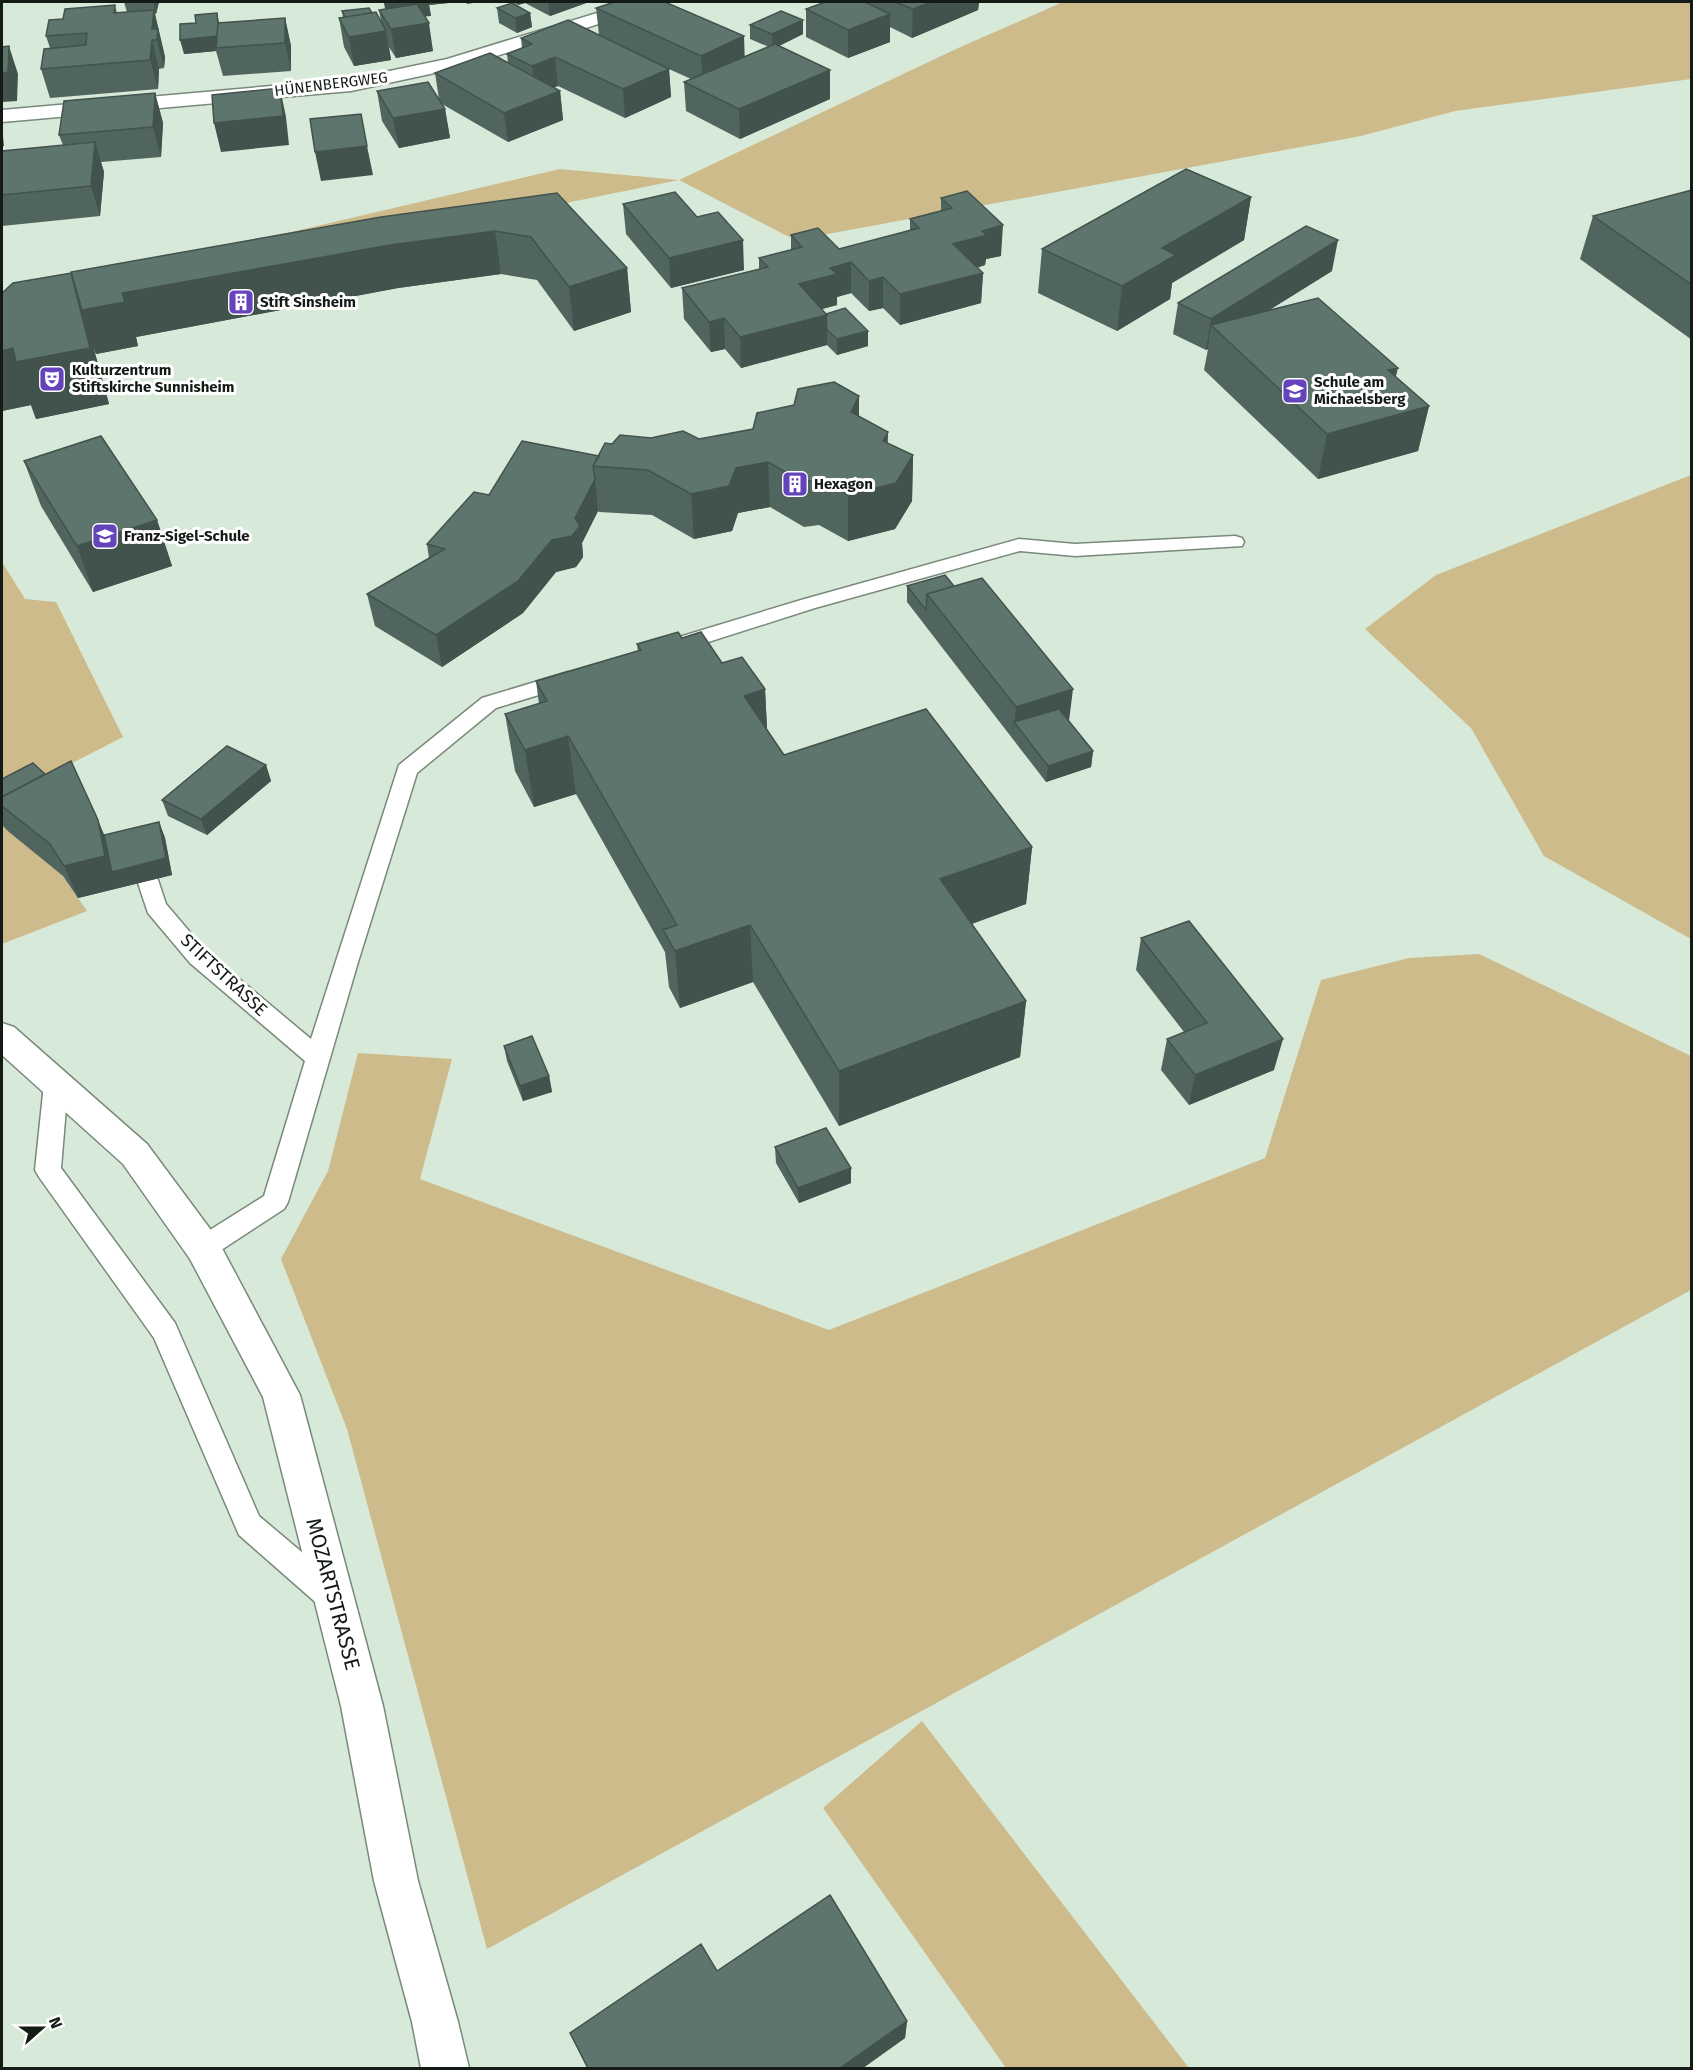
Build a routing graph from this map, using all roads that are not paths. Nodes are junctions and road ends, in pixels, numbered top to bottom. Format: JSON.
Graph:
{"nodes":[{"id":1,"x":650,"y":2,"type":"edge"},
{"id":2,"x":2,"y":116,"type":"edge"},
{"id":3,"x":1235,"y":542,"type":"dead end"},
{"id":4,"x":649,"y":654,"type":"edge"},
{"id":5,"x":592,"y":671,"type":"edge"},
{"id":6,"x":148,"y":880,"type":"edge"},
{"id":7,"x":2,"y":1036,"type":"edge"},
{"id":8,"x":318,"y":1058,"type":"junction"},
{"id":9,"x":56,"y":1084,"type":"junction"},
{"id":10,"x":203,"y":1248,"type":"junction"},
{"id":11,"x":333,"y":1598,"type":"junction"},
{"id":12,"x":445,"y":2068,"type":"edge"}],
"edges":[{"from":1,"to":2,"type":"street","name":"HÜNENBERGWEG"},
{"from":3,"to":4,"type":"lane"},
{"from":5,"to":8,"type":"lane"},
{"from":6,"to":8,"type":"lane","name":"STIFTSTRASSE"},
{"from":7,"to":9,"type":"street"},
{"from":8,"to":10,"type":"lane"},
{"from":9,"to":10,"type":"street","name":"MOZARTSTRASSE"},
{"from":9,"to":11,"type":"lane"},
{"from":10,"to":11,"type":"street","name":"MOZARTSTRASSE"},
{"from":11,"to":12,"type":"street","name":"MOZARTSTRASSE"}]}
